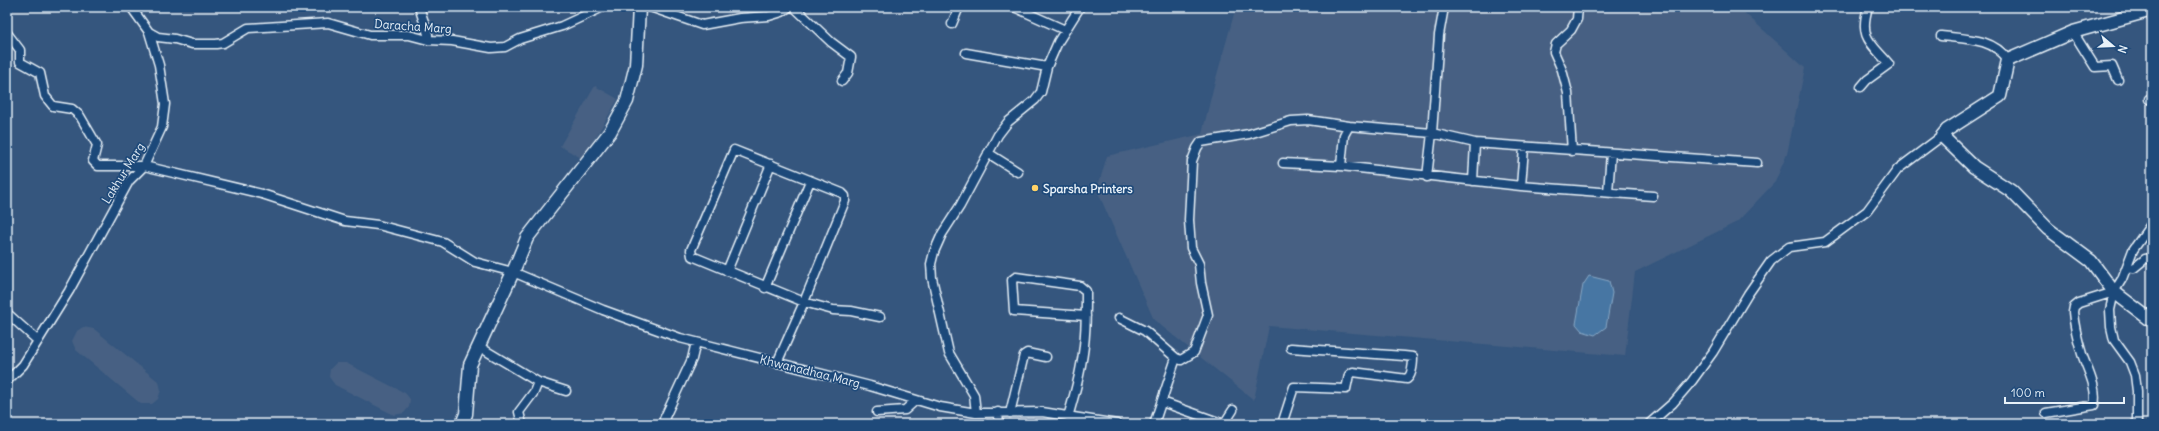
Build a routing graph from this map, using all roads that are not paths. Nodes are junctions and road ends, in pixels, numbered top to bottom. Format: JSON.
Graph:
{"nodes":[{"id":1,"x":131,"y":7,"type":"edge"},
{"id":2,"x":419,"y":7,"type":"edge"},
{"id":3,"x":603,"y":7,"type":"edge"},
{"id":4,"x":639,"y":7,"type":"edge"},
{"id":5,"x":650,"y":7,"type":"edge"},
{"id":6,"x":789,"y":7,"type":"edge"},
{"id":7,"x":794,"y":7,"type":"edge"},
{"id":8,"x":959,"y":7,"type":"edge"},
{"id":9,"x":1014,"y":7,"type":"edge"},
{"id":10,"x":1080,"y":7,"type":"edge"},
{"id":11,"x":1444,"y":7,"type":"edge"},
{"id":12,"x":1578,"y":7,"type":"edge"},
{"id":13,"x":1868,"y":7,"type":"edge"},
{"id":14,"x":2152,"y":10,"type":"edge"},
{"id":15,"x":952,"y":24,"type":"dead end"},
{"id":16,"x":1065,"y":30,"type":"junction"},
{"id":17,"x":149,"y":32,"type":"junction"},
{"id":18,"x":2073,"y":32,"type":"junction"},
{"id":19,"x":7,"y":33,"type":"edge"},
{"id":20,"x":1941,"y":36,"type":"dead end"},
{"id":21,"x":428,"y":40,"type":"junction"},
{"id":22,"x":966,"y":53,"type":"dead end"},
{"id":23,"x":2008,"y":60,"type":"junction"},
{"id":24,"x":1047,"y":67,"type":"junction"},
{"id":25,"x":2118,"y":80,"type":"dead end"},
{"id":26,"x":842,"y":81,"type":"dead end"},
{"id":27,"x":1861,"y":87,"type":"dead end"},
{"id":28,"x":1348,"y":126,"type":"junction"},
{"id":29,"x":1432,"y":133,"type":"junction"},
{"id":30,"x":1942,"y":136,"type":"junction"},
{"id":31,"x":1475,"y":143,"type":"junction"},
{"id":32,"x":1524,"y":148,"type":"junction"},
{"id":33,"x":1572,"y":151,"type":"junction"},
{"id":34,"x":988,"y":153,"type":"junction"},
{"id":35,"x":1611,"y":153,"type":"junction"},
{"id":36,"x":1283,"y":163,"type":"dead end"},
{"id":37,"x":1757,"y":163,"type":"dead end"},
{"id":38,"x":771,"y":164,"type":"junction"},
{"id":39,"x":144,"y":166,"type":"junction"},
{"id":40,"x":1341,"y":166,"type":"junction"},
{"id":41,"x":1018,"y":172,"type":"dead end"},
{"id":42,"x":1426,"y":177,"type":"junction"},
{"id":43,"x":810,"y":180,"type":"junction"},
{"id":44,"x":1473,"y":181,"type":"junction"},
{"id":45,"x":1521,"y":186,"type":"junction"},
{"id":46,"x":1608,"y":192,"type":"junction"},
{"id":47,"x":1653,"y":196,"type":"dead end"},
{"id":48,"x":2152,"y":223,"type":"edge"},
{"id":49,"x":2152,"y":258,"type":"edge"},
{"id":50,"x":2127,"y":267,"type":"junction"},
{"id":51,"x":727,"y":271,"type":"junction"},
{"id":52,"x":513,"y":272,"type":"junction"},
{"id":53,"x":765,"y":288,"type":"junction"},
{"id":54,"x":2114,"y":292,"type":"junction"},
{"id":55,"x":804,"y":302,"type":"junction"},
{"id":56,"x":7,"y":313,"type":"edge"},
{"id":57,"x":1086,"y":316,"type":"junction"},
{"id":58,"x":880,"y":317,"type":"dead end"},
{"id":59,"x":1120,"y":318,"type":"dead end"},
{"id":60,"x":2152,"y":321,"type":"edge"},
{"id":61,"x":38,"y":341,"type":"junction"},
{"id":62,"x":696,"y":342,"type":"junction"},
{"id":63,"x":478,"y":346,"type":"junction"},
{"id":64,"x":1291,"y":348,"type":"dead end"},
{"id":65,"x":1046,"y":357,"type":"dead end"},
{"id":66,"x":1176,"y":358,"type":"junction"},
{"id":67,"x":777,"y":363,"type":"junction"},
{"id":68,"x":7,"y":381,"type":"edge"},
{"id":69,"x":538,"y":382,"type":"junction"},
{"id":70,"x":566,"y":391,"type":"dead end"},
{"id":71,"x":916,"y":400,"type":"junction"},
{"id":72,"x":1162,"y":402,"type":"junction"},
{"id":73,"x":1233,"y":410,"type":"dead end"},
{"id":74,"x":877,"y":412,"type":"dead end"},
{"id":75,"x":998,"y":412,"type":"junction"},
{"id":76,"x":976,"y":413,"type":"junction"},
{"id":77,"x":1010,"y":413,"type":"junction"},
{"id":78,"x":2046,"y":413,"type":"dead end"},
{"id":79,"x":1068,"y":416,"type":"junction"},
{"id":80,"x":1098,"y":422,"type":"edge"},
{"id":81,"x":462,"y":424,"type":"edge"},
{"id":82,"x":522,"y":424,"type":"edge"},
{"id":83,"x":668,"y":424,"type":"edge"},
{"id":84,"x":999,"y":424,"type":"edge"},
{"id":85,"x":1117,"y":424,"type":"edge"},
{"id":86,"x":1154,"y":424,"type":"edge"},
{"id":87,"x":1282,"y":424,"type":"edge"},
{"id":88,"x":1648,"y":424,"type":"edge"},
{"id":89,"x":2137,"y":424,"type":"edge"}],
"edges":[{"from":1,"to":17,"type":"street","name":"Lakhur Marg"},
{"from":2,"to":21,"type":"street"},
{"from":3,"to":21,"type":"street","name":"Daracha Marg"},
{"from":4,"to":52,"type":"street"},
{"from":5,"to":6,"type":"street"},
{"from":7,"to":26,"type":"street"},
{"from":8,"to":15,"type":"street"},
{"from":9,"to":16,"type":"street"},
{"from":10,"to":16,"type":"street"},
{"from":11,"to":29,"type":"street"},
{"from":12,"to":33,"type":"street"},
{"from":13,"to":27,"type":"street"},
{"from":14,"to":18,"type":"street"},
{"from":16,"to":24,"type":"street"},
{"from":17,"to":21,"type":"street","name":"Daracha Marg"},
{"from":17,"to":39,"type":"street","name":"Lakhur Marg"},
{"from":18,"to":23,"type":"street"},
{"from":18,"to":25,"type":"street"},
{"from":19,"to":39,"type":"street"},
{"from":20,"to":23,"type":"street"},
{"from":22,"to":24,"type":"street"},
{"from":23,"to":30,"type":"street"},
{"from":24,"to":34,"type":"street"},
{"from":28,"to":29,"type":"street"},
{"from":28,"to":40,"type":"street"},
{"from":28,"to":66,"type":"street"},
{"from":29,"to":31,"type":"street"},
{"from":29,"to":42,"type":"street"},
{"from":30,"to":54,"type":"street"},
{"from":30,"to":88,"type":"street"},
{"from":31,"to":32,"type":"street"},
{"from":31,"to":44,"type":"street"},
{"from":32,"to":33,"type":"street"},
{"from":32,"to":45,"type":"street"},
{"from":33,"to":35,"type":"street"},
{"from":34,"to":41,"type":"street"},
{"from":34,"to":76,"type":"street"},
{"from":35,"to":37,"type":"street"},
{"from":35,"to":46,"type":"street"},
{"from":36,"to":40,"type":"street"},
{"from":38,"to":43,"type":"street"},
{"from":38,"to":51,"type":"street"},
{"from":38,"to":51,"type":"street"},
{"from":39,"to":52,"type":"street","name":"Khwanadhaa Marg"},
{"from":39,"to":61,"type":"street","name":"Lakhur Marg"},
{"from":40,"to":42,"type":"street"},
{"from":42,"to":44,"type":"street"},
{"from":43,"to":53,"type":"street"},
{"from":43,"to":55,"type":"street"},
{"from":44,"to":45,"type":"street"},
{"from":45,"to":46,"type":"street"},
{"from":46,"to":47,"type":"street"},
{"from":48,"to":50,"type":"street"},
{"from":49,"to":50,"type":"street"},
{"from":50,"to":54,"type":"street"},
{"from":51,"to":53,"type":"street"},
{"from":52,"to":62,"type":"street","name":"Khwanadhaa Marg"},
{"from":52,"to":63,"type":"street"},
{"from":53,"to":55,"type":"street"},
{"from":54,"to":60,"type":"street"},
{"from":54,"to":78,"type":"street"},
{"from":54,"to":89,"type":"street"},
{"from":55,"to":58,"type":"street"},
{"from":55,"to":67,"type":"street"},
{"from":56,"to":61,"type":"street"},
{"from":57,"to":57,"type":"street"},
{"from":57,"to":79,"type":"street"},
{"from":59,"to":66,"type":"street"},
{"from":61,"to":68,"type":"street","name":"Lakhur Marg"},
{"from":62,"to":67,"type":"street","name":"Khwanadhaa Marg"},
{"from":62,"to":83,"type":"street"},
{"from":63,"to":69,"type":"street"},
{"from":63,"to":81,"type":"street"},
{"from":64,"to":87,"type":"street"},
{"from":65,"to":77,"type":"street"},
{"from":66,"to":72,"type":"street"},
{"from":67,"to":71,"type":"street","name":"Khwanadhaa Marg"},
{"from":69,"to":70,"type":"street"},
{"from":69,"to":82,"type":"street"},
{"from":71,"to":74,"type":"street"},
{"from":71,"to":76,"type":"street","name":"Khwanadhaa Marg"},
{"from":72,"to":73,"type":"street"},
{"from":72,"to":86,"type":"street"},
{"from":75,"to":76,"type":"street","name":"Khwanadhaa Marg"},
{"from":75,"to":77,"type":"street","name":"Khwanadhaa Marg"},
{"from":75,"to":84,"type":"street"},
{"from":77,"to":79,"type":"street","name":"Khwanadhaa Marg"},
{"from":79,"to":80,"type":"street","name":"Khwanadhaa Marg"},
{"from":80,"to":85,"type":"street","name":"Khwanadhaa Marg"}]}
